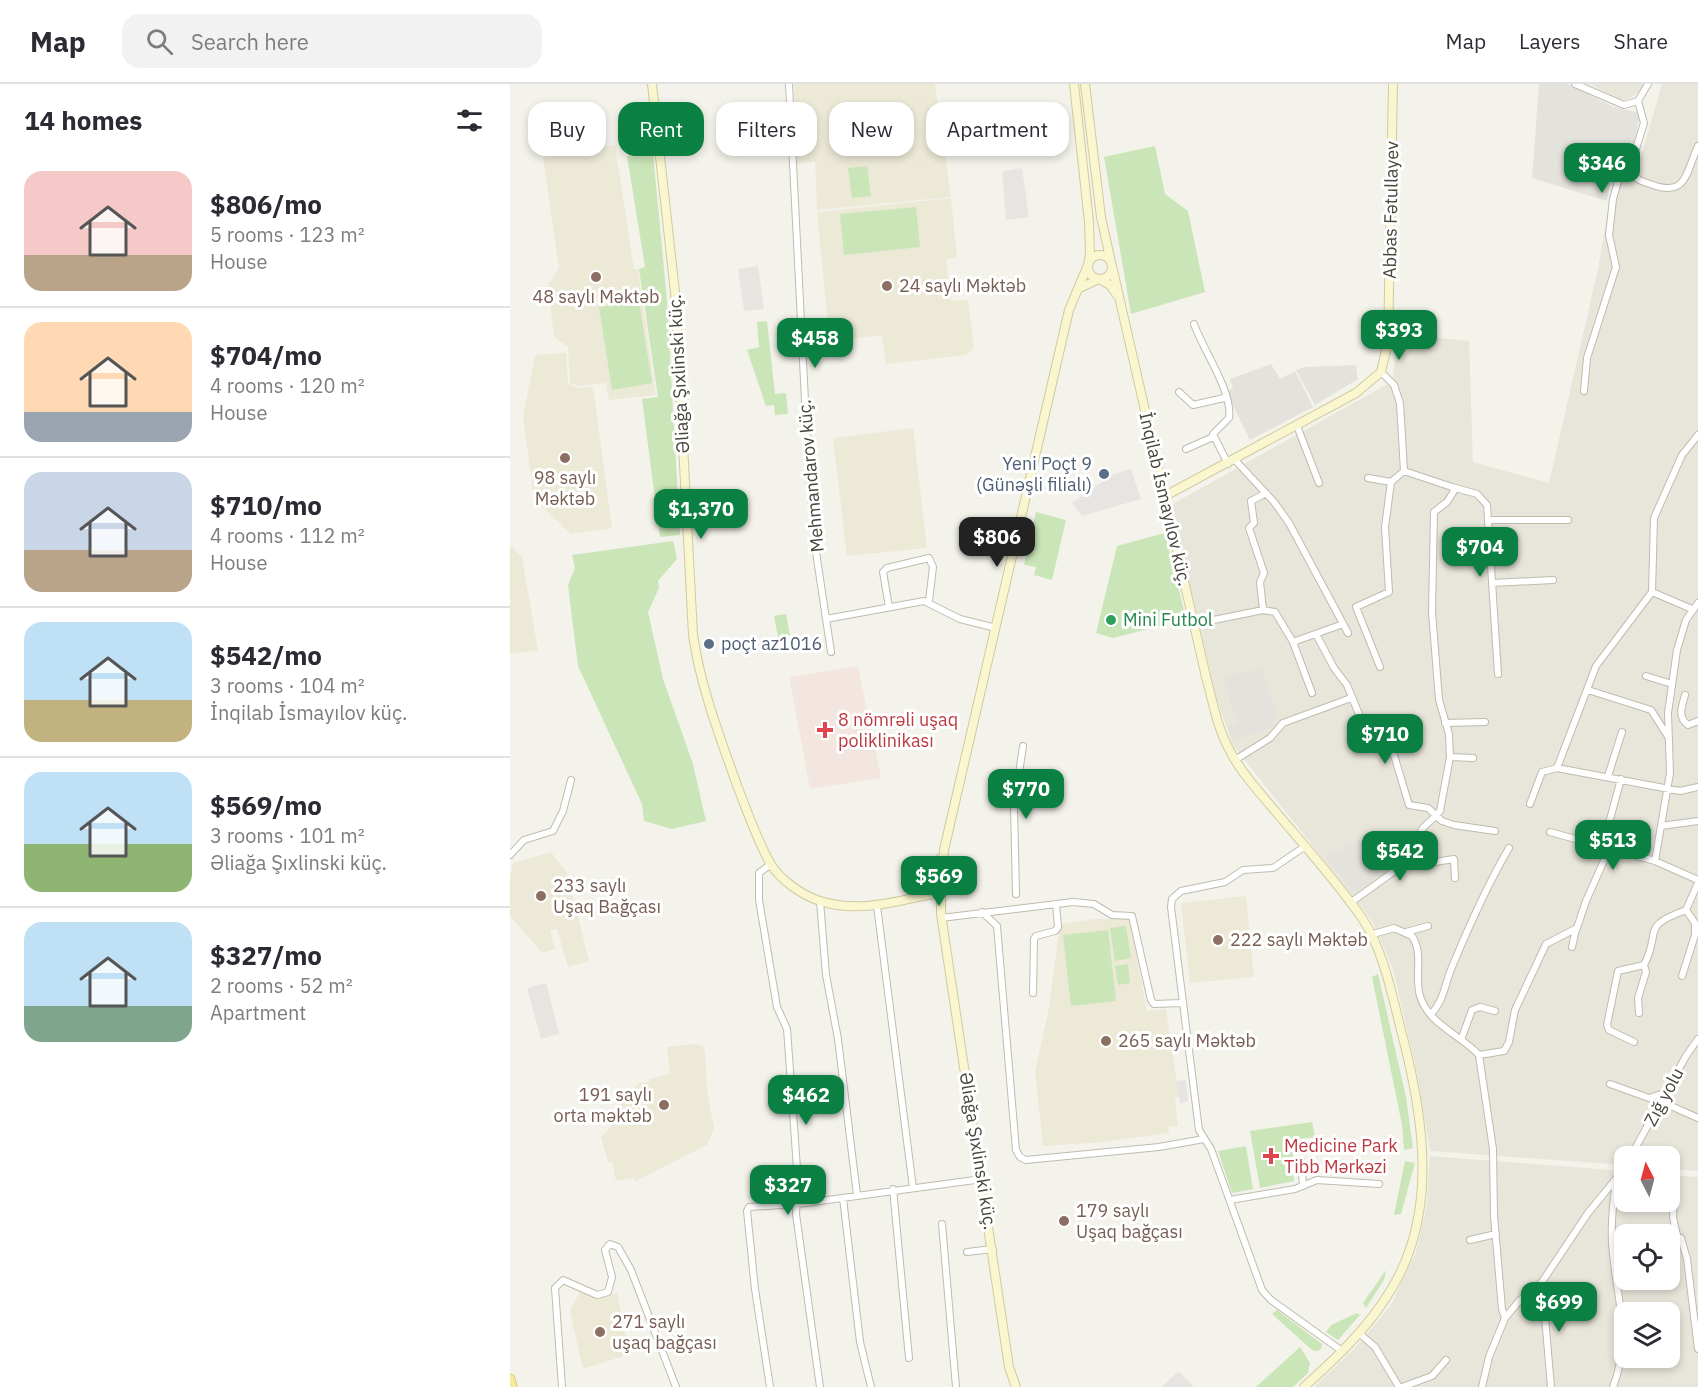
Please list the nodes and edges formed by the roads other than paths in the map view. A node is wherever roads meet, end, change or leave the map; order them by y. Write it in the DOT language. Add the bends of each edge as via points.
graph roads {
  1 [pos="652,84"];
  2 [pos="789,84"];
  3 [pos="1074,84"];
  4 [pos="1085,84"];
  5 [pos="1393,84"];
  6 [pos="1575,84"];
  7 [pos="1648,84"];
  8 [pos="1638,100"];
  9 [pos="1698,146"];
  10 [pos="1629,171"];
  11 [pos="1111,264"];
  12 [pos="1088,265"];
  13 [pos="1100,279"];
  14 [pos="1075,293"];
  15 [pos="1121,303"];
  16 [pos="1194,324"];
  17 [pos="1381,372"];
  18 [pos="1584,391"];
  19 [pos="1179,392"];
  20 [pos="1224,398"];
  21 [pos="1297,426"];
  22 [pos="1698,435"];
  23 [pos="1214,437"];
  24 [pos="1186,449"];
  25 [pos="1231,462"];
  26 [pos="1404,471"];
  27 [pos="1368,478"];
  28 [pos="1391,482"];
  29 [pos="1319,483"];
  30 [pos="1452,487"];
  31 [pos="1266,493"];
  32 [pos="1165,496"];
  33 [pos="1568,519"];
  34 [pos="1488,520"];
  35 [pos="1553,580"];
  36 [pos="1492,583"];
  37 [pos="1652,592"];
  38 [pos="929,601"];
  39 [pos="1698,603"];
  40 [pos="889,607"];
  41 [pos="1692,609"];
  42 [pos="1263,610"];
  43 [pos="826,619"];
  44 [pos="1194,624"];
  45 [pos="1343,624"];
  46 [pos="996,628"];
  47 [pos="1348,633"];
  48 [pos="1316,634"];
  49 [pos="1293,642"];
  50 [pos="831,651"];
  51 [pos="1380,667"];
  52 [pos="1498,674"];
  53 [pos="1646,676"];
  54 [pos="1672,684"];
  55 [pos="1588,690"];
  56 [pos="1312,693"];
  57 [pos="1685,695"];
  58 [pos="1351,698"];
  59 [pos="1485,722"];
  60 [pos="1698,722"];
  61 [pos="1445,723"];
  62 [pos="1622,732"];
  63 [pos="1669,738"];
  64 [pos="1023,746"];
  65 [pos="1450,757"];
  66 [pos="1473,758"];
  67 [pos="1235,760"];
  68 [pos="1557,768"];
  69 [pos="1608,776"];
  70 [pos="1621,779"];
  71 [pos="571,780"];
  72 [pos="1698,787"];
  73 [pos="1667,788"];
  74 [pos="1530,804"];
  75 [pos="1436,816"];
  76 [pos="1698,821"];
  77 [pos="1661,825"];
  78 [pos="1495,831"];
  79 [pos="1550,832"];
  80 [pos="1603,845"];
  81 [pos="1304,847"];
  82 [pos="1509,848"];
  83 [pos="1610,848"];
  84 [pos="944,850"];
  85 [pos="510,855"];
  86 [pos="1422,855"];
  87 [pos="1655,861"];
  88 [pos="771,864"];
  89 [pos="1455,878"];
  90 [pos="926,879"];
  91 [pos="1698,882"];
  92 [pos="941,886"];
  93 [pos="1016,894"];
  94 [pos="929,895"];
  95 [pos="903,900"];
  96 [pos="820,901"];
  97 [pos="1350,903"];
  98 [pos="1056,904"];
  99 [pos="877,906"];
  100 [pos="1686,910"];
  101 [pos="982,912"];
  102 [pos="941,916"];
  103 [pos="1428,926"];
  104 [pos="1576,930"];
  105 [pos="1406,932"];
  106 [pos="1370,935"];
  107 [pos="1572,947"];
  108 [pos="1644,965"];
  109 [pos="1682,976"];
  110 [pos="1032,993"];
  111 [pos="1182,1003"];
  112 [pos="1495,1011"];
  113 [pos="1639,1013"];
  114 [pos="1431,1014"];
  115 [pos="1698,1039"];
  116 [pos="1461,1040"];
  117 [pos="1634,1042"];
  118 [pos="1479,1055"];
  119 [pos="1610,1084"];
  120 [pos="1667,1092"];
  121 [pos="1662,1102"];
  122 [pos="1698,1118"];
  123 [pos="1204,1138"];
  124 [pos="1637,1146"];
  125 [pos="1301,1160"];
  126 [pos="982,1179"];
  127 [pos="1378,1184"];
  128 [pos="1614,1184"];
  129 [pos="1304,1186"];
  130 [pos="913,1188"];
  131 [pos="893,1189"];
  132 [pos="857,1196"];
  133 [pos="843,1198"];
  134 [pos="1230,1200"];
  135 [pos="798,1204"];
  136 [pos="1614,1212"];
  137 [pos="942,1224"];
  138 [pos="1496,1234"];
  139 [pos="1680,1238"];
  140 [pos="1470,1240"];
  141 [pos="1612,1241"];
  142 [pos="994,1249"];
  143 [pos="967,1252"];
  144 [pos="1542,1282"];
  145 [pos="1620,1302"];
  146 [pos="1505,1318"];
  147 [pos="1359,1333"];
  148 [pos="1698,1349"];
  149 [pos="1341,1351"];
  150 [pos="909,1358"];
  151 [pos="1446,1360"];
  152 [pos="1619,1368"];
  153 [pos="510,1379"];
  154 [pos="512,1387"];
  155 [pos="562,1387"];
  156 [pos="676,1387"];
  157 [pos="770,1387"];
  158 [pos="820,1387"];
  159 [pos="872,1387"];
  160 [pos="956,1387"];
  161 [pos="1015,1387"];
  162 [pos="1304,1387"];
  163 [pos="1400,1387"];
  164 [pos="1482,1387"];
  165 [pos="1551,1387"];
  166 [pos="1613,1387"];
  1 -- 88 [label="main road, Əliağa Şıxlinski küç." via="675,292 696,652 714,724"];
  2 -- 43 [label="street, Mehmandarov küç." via="808,460"];
  3 -- 12 [label="main road" via="1089,222"];
  4 -- 11 [label="main road, İnqilab İsmayılov küç." via="1101,217"];
  5 -- 17 [label="main road, Abbas Fətullayev" via="1388,342"];
  6 -- 8 [label="street" via="1618,104 1631,105"];
  7 -- 8 [label="street"];
  8 -- 10 [label="street" via="1644,123"];
  9 -- 10 [label="street" via="1682,184 1674,190 1639,180"];
  10 -- 18 [label="street" via="1619,178 1613,199 1609,235 1616,267 1587,358"];
  11 -- 12 [label="main road" via="1106,256 1098,255"];
  11 -- 13 [label="main road" via="1107,276"];
  11 -- 15 [label="main road, İnqilab İsmayılov küç."];
  12 -- 13 [label="main road" via="1092,276"];
  12 -- 14 [label="main road"];
  13 -- 14 [label="main road" via="1088,282"];
  13 -- 15 [label="main road" via="1110,285"];
  14 -- 46 [label="main road"];
  15 -- 32 [label="main road, İnqilab İsmayılov küç."];
  16 -- 20 [label="street" via="1221,379"];
  17 -- 21 [label="main road" via="1356,393"];
  17 -- 26 [label="street" via="1394,385 1400,403"];
  19 -- 20 [label="street" via="1193,405"];
  20 -- 23 [label="street" via="1229,418"];
  21 -- 25 [label="main road"];
  21 -- 29 [label="street"];
  22 -- 37 [label="street" via="1682,455 1654,518"];
  23 -- 24 [label="street"];
  23 -- 25 [label="street"];
  25 -- 31 [label="street"];
  25 -- 32 [label="main road"];
  26 -- 28 [label="street"];
  26 -- 30 [label="street"];
  27 -- 28 [label="street"];
  28 -- 51 [label="street" via="1385,527 1389,592 1356,607"];
  30 -- 34 [label="street" via="1484,500"];
  30 -- 61 [label="street" via="1453,496 1434,512 1433,540 1432,612 1439,700"];
  31 -- 42 [label="street" via="1251,501 1254,523 1249,528 1264,573 1260,582"];
  31 -- 45 [label="street" via="1289,523"];
  32 -- 44 [label="main road, İnqilab İsmayılov küç."];
  33 -- 34 [label="street"];
  34 -- 36 [label="street"];
  35 -- 36 [label="street"];
  36 -- 52 [label="street"];
  37 -- 41 [label="street"];
  37 -- 55 [label="street" via="1596,666"];
  38 -- 40 [label="street"];
  38 -- 40 [label="street" via="933,567 929,558 887,568 884,572"];
  38 -- 46 [label="street" via="960,619"];
  39 -- 41 [label="street"];
  40 -- 43 [label="street"];
  41 -- 54 [label="street" via="1677,650"];
  42 -- 44 [label="street"];
  42 -- 49 [label="street" via="1278,614"];
  43 -- 50 [label="street, Mehmandarov küç."];
  44 -- 67 [label="main road, İnqilab İsmayılov küç." via="1217,719"];
  45 -- 47 [label="street"];
  45 -- 48 [label="street"];
  46 -- 84 [label="main road"];
  48 -- 49 [label="street"];
  48 -- 58 [label="street"];
  49 -- 56 [label="street"];
  53 -- 54 [label="street"];
  54 -- 63 [label="street"];
  55 -- 63 [label="street" via="1651,710"];
  55 -- 68 [label="street"];
  57 -- 60 [label="street" via="1680,712 1684,722"];
  58 -- 67 [label="street" via="1283,723 1270,738"];
  58 -- 75 [label="street" via="1363,724 1394,755 1408,805 1428,808"];
  59 -- 61 [label="street"];
  61 -- 65 [label="street"];
  62 -- 69 [label="street"];
  63 -- 73 [label="street"];
  64 -- 93 [label="street" via="1014,807"];
  65 -- 66 [label="street"];
  65 -- 75 [label="street" via="1443,804"];
  67 -- 81 [label="main road, İnqilab İsmayılov küç."];
  68 -- 69 [label="street"];
  68 -- 74 [label="street" via="1542,772"];
  69 -- 70 [label="street"];
  70 -- 73 [label="street"];
  70 -- 80 [label="street"];
  71 -- 85 [label="street" via="557,826 547,834 524,840"];
  72 -- 73 [label="street" via="1680,791"];
  73 -- 77 [label="street"];
  75 -- 78 [label="street" via="1454,825"];
  75 -- 86 [label="street" via="1422,825 1419,832"];
  76 -- 77 [label="street"];
  77 -- 87 [label="street"];
  79 -- 80 [label="street"];
  80 -- 83 [label="street"];
  81 -- 97 [label="main road, İnqilab İsmayılov küç."];
  81 -- 111 [label="street" via="1273,868 1244,870 1225,882 1176,894 1171,907"];
  82 -- 114 [label="street" via="1485,888 1440,1003"];
  83 -- 87 [label="street"];
  83 -- 104 [label="street"];
  84 -- 90 [label="main road"];
  84 -- 92 [label="main road"];
  86 -- 89 [label="street" via="1435,862 1454,859"];
  86 -- 97 [label="street"];
  87 -- 91 [label="street"];
  88 -- 96 [label="main road, Əliağa Şıxlinski küç." via="794,887"];
  88 -- 135 [label="street" via="757,879 777,1007 787,1029"];
  90 -- 92 [label="main road" via="934,877"];
  90 -- 94 [label="main road" via="923,891"];
  90 -- 95 [label="main road"];
  91 -- 100 [label="street"];
  92 -- 94 [label="main road"];
  92 -- 102 [label="main road"];
  94 -- 95 [label="main road, Əliağa Şıxlinski küç."];
  94 -- 102 [label="main road"];
  95 -- 99 [label="main road, Əliağa Şıxlinski küç."];
  96 -- 99 [label="main road, Əliağa Şıxlinski küç."];
  96 -- 132 [label="street" via="826,975"];
  97 -- 106 [label="main road, İnqilab İsmayılov küç."];
  98 -- 101 [label="street"];
  98 -- 110 [label="street" via="1058,927 1034,939"];
  98 -- 111 [label="street" via="1094,904 1112,915 1132,916 1151,1000 1154,1004"];
  99 -- 130 [label="street"];
  100 -- 108 [label="street" via="1660,921 1654,928"];
  100 -- 109 [label="street" via="1695,923 1695,935"];
  101 -- 102 [label="street"];
  101 -- 123 [label="street" via="997,926 1016,1150 1020,1158 1116,1152"];
  102 -- 126 [label="main road, Əliağa Şıxlinski küç."];
  103 -- 105 [label="street"];
  104 -- 107 [label="street"];
  104 -- 118 [label="street" via="1546,944 1515,1010 1507,1047 1500,1053"];
  105 -- 106 [label="street" via="1394,928"];
  105 -- 114 [label="street" via="1416,942 1420,995"];
  106 -- 147 [label="main road, İnqilab İsmayılov küç." via="1386,973 1405,1044 1424,1161 1417,1216 1406,1259 1390,1293"];
  108 -- 113 [label="street"];
  108 -- 117 [label="street" via="1618,971 1606,1025"];
  111 -- 123 [label="street" via="1195,1110"];
  112 -- 116 [label="street" via="1480,1007 1472,1010"];
  114 -- 116 [label="street"];
  115 -- 120 [label="street, Zığ yolu"];
  116 -- 118 [label="street"];
  118 -- 138 [label="street" via="1493,1149"];
  119 -- 120 [label="street" via="1648,1098"];
  120 -- 121 [label="street, Zığ yolu"];
  121 -- 122 [label="street"];
  121 -- 124 [label="street, Zığ yolu"];
  123 -- 134 [label="street"];
  125 -- 129 [label="street"];
  126 -- 130 [label="street"];
  126 -- 142 [label="main road, Əliağa Şıxlinski küç."];
  127 -- 129 [label="street" via="1317,1180"];
  128 -- 144 [label="street" via="1588,1213"];
  129 -- 134 [label="street"];
  130 -- 131 [label="street"];
  131 -- 132 [label="street"];
  131 -- 150 [label="street"];
  132 -- 133 [label="street"];
  133 -- 135 [label="street"];
  133 -- 159 [label="street" via="860,1342"];
  134 -- 149 [label="street" via="1262,1290"];
  135 -- 157 [label="street" via="753,1205 747,1211"];
  135 -- 158 [label="street" via="796,1214"];
  136 -- 141 [label="street"];
  137 -- 160 [label="street"];
  138 -- 140 [label="street"];
  138 -- 146 [label="street"];
  139 -- 148 [label="street" via="1687,1259"];
  141 -- 145 [label="street"];
  142 -- 143 [label="street"];
  142 -- 161 [label="main road, Əliağa Şıxlinski küç."];
  144 -- 146 [label="street"];
  144 -- 165 [label="street"];
  146 -- 164 [label="street"];
  147 -- 149 [label="main road, İnqilab İsmayılov küç."];
  147 -- 163 [label="street" via="1375,1347"];
  149 -- 162 [label="main road, İnqilab İsmayılov küç."];
  151 -- 163 [label="street" via="1432,1376"];
  152 -- 166 [label="street"];
  153 -- 154 [label="main road"];
  155 -- 156 [label="street" via="555,1288 560,1281 568,1280 597,1295 608,1292 612,1277 604,1250 610,1244 618,1247 631,1270"];
}
